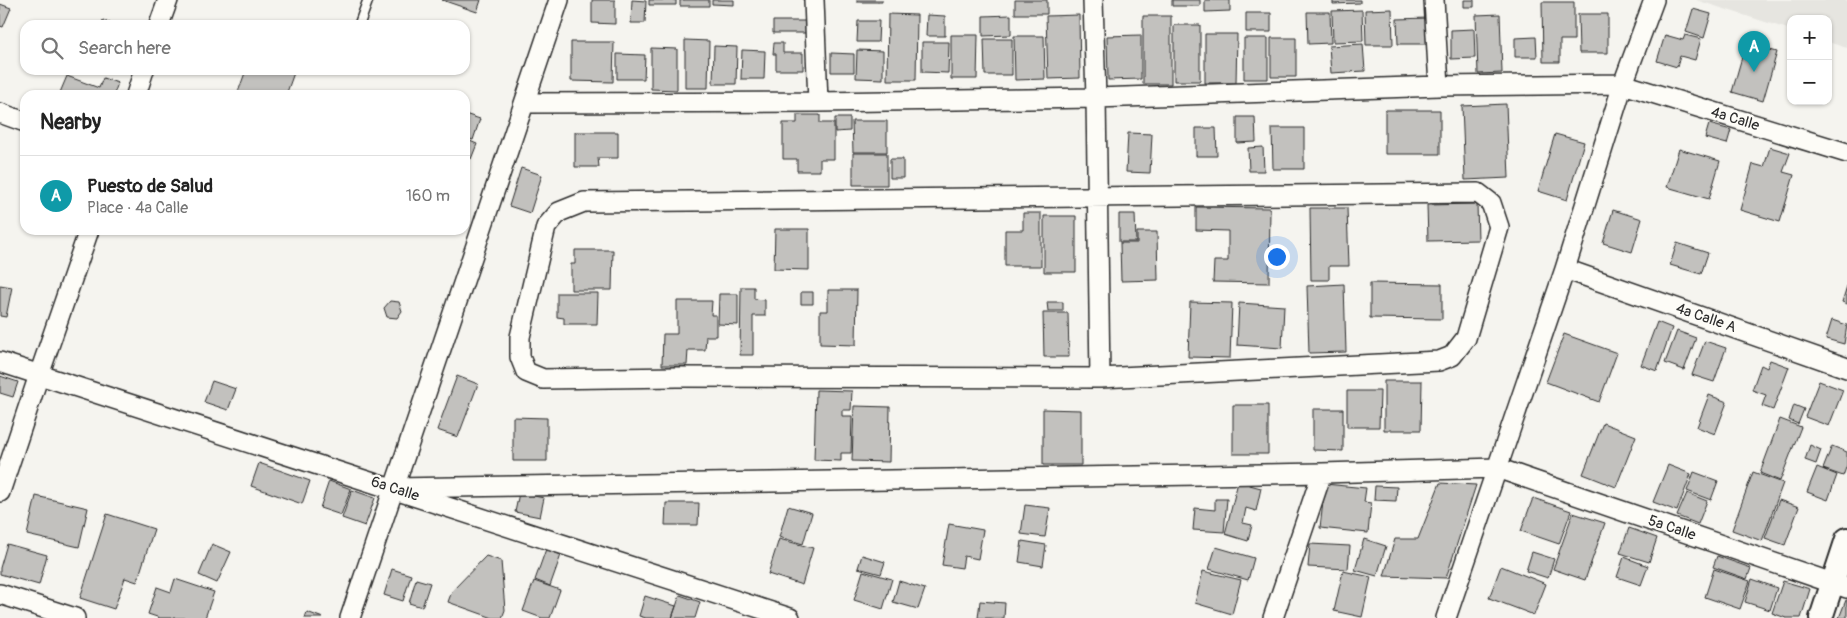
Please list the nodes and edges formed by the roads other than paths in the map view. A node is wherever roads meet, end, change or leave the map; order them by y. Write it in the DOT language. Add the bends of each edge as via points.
graph roads {
  1 [pos="168,0"];
  2 [pos="368,0"];
  3 [pos="559,0"];
  4 [pos="814,0"];
  5 [pos="1093,0"];
  6 [pos="1434,0"];
  7 [pos="1654,0"];
  8 [pos="161,20"];
  9 [pos="361,20"];
  10 [pos="142,75"];
  11 [pos="1622,84"];
  12 [pos="1439,86"];
  13 [pos="138,90"];
  14 [pos="1096,98"];
  15 [pos="526,102"];
  16 [pos="818,102"];
  17 [pos="0,114"];
  18 [pos="20,120"];
  19 [pos="1847,153"];
  20 [pos="1098,197"];
  21 [pos="87,235"];
  22 [pos="1565,269"];
  23 [pos="0,362"];
  24 [pos="1847,368"];
  25 [pos="38,375"];
  26 [pos="1100,378"];
  27 [pos="1497,468"];
  28 [pos="1322,473"];
  29 [pos="394,488"];
  30 [pos="0,492"];
  31 [pos="1847,540"];
  32 [pos="1840,586"];
  33 [pos="0,594"];
  34 [pos="75,618"];
  35 [pos="350,618"];
  36 [pos="790,618"];
  37 [pos="1273,618"];
  38 [pos="1446,618"];
  39 [pos="1821,618"];
  1 -- 8 [label="street"];
  2 -- 9 [label="lane"];
  3 -- 15 [label="street"];
  4 -- 16 [label="street"];
  5 -- 14 [label="street"];
  6 -- 12 [label="street"];
  7 -- 11 [label="street"];
  10 -- 13 [label="street"];
  11 -- 12 [label="street, 4a Calle"];
  11 -- 19 [label="street, 4a Calle"];
  11 -- 22 [label="street"];
  12 -- 14 [label="street, 4a Calle"];
  14 -- 16 [label="street, 4a Calle"];
  14 -- 20 [label="street"];
  15 -- 16 [label="street, 4a Calle"];
  15 -- 29 [label="street"];
  17 -- 18 [label="street"];
  20 -- 26 [label="street"];
  20 -- 26 [label="street" via="1478,193 1491,203 1499,227 1466,338 1452,356 1439,360"];
  20 -- 26 [label="street" via="584,202 558,212 546,227 520,337 520,357 526,372 543,379"];
  21 -- 25 [label="street"];
  22 -- 24 [label="street, 4a Calle A"];
  22 -- 27 [label="street"];
  23 -- 25 [label="street, 6a Calle"];
  25 -- 29 [label="street, 6a Calle"];
  25 -- 30 [label="street"];
  27 -- 28 [label="street"];
  27 -- 32 [label="street, 5a Calle"];
  27 -- 38 [label="street"];
  28 -- 29 [label="street"];
  28 -- 37 [label="street"];
  29 -- 35 [label="street"];
  29 -- 36 [label="street, 6a Calle"];
  31 -- 32 [label="street"];
  32 -- 39 [label="street"];
  33 -- 34 [label="street"];
}
